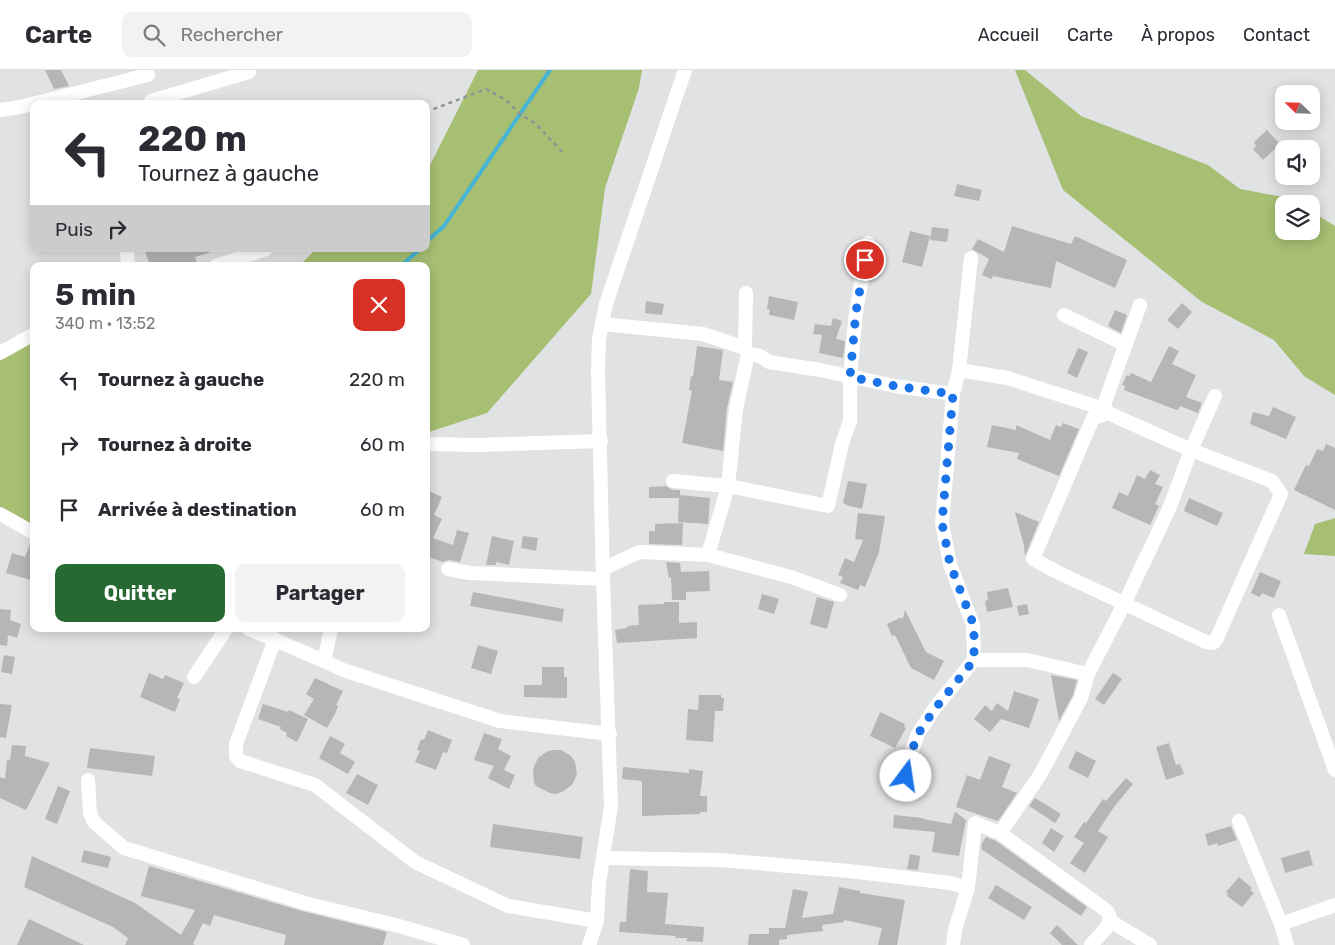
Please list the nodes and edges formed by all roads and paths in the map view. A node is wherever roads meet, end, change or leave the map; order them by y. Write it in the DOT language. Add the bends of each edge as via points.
graph roads {
  1 [pos="248,70"];
  2 [pos="685,70"];
  3 [pos="148,73"];
  4 [pos="46,100"];
  5 [pos="152,100"];
  6 [pos="161,100"];
  7 [pos="30,104"];
  8 [pos="0,110"];
  9 [pos="430,110"];
  10 [pos="563,153"];
  11 [pos="868,243"];
  12 [pos="257,252"];
  13 [pos="971,258"];
  14 [pos="228,262"];
  15 [pos="746,293"];
  16 [pos="1140,305"];
  17 [pos="1064,315"];
  18 [pos="602,324"];
  19 [pos="30,336"];
  20 [pos="1124,344"];
  21 [pos="746,351"];
  22 [pos="0,352"];
  23 [pos="959,370"];
  24 [pos="850,377"];
  25 [pos="953,394"];
  26 [pos="1215,396"];
  27 [pos="1106,411"];
  28 [pos="601,442"];
  29 [pos="430,444"];
  30 [pos="1191,450"];
  31 [pos="673,481"];
  32 [pos="728,486"];
  33 [pos="1,518"];
  34 [pos="30,531"];
  35 [pos="708,555"];
  36 [pos="448,569"];
  37 [pos="603,574"];
  38 [pos="840,595"];
  39 [pos="1124,604"];
  40 [pos="1279,615"];
  41 [pos="224,632"];
  42 [pos="256,632"];
  43 [pos="330,632"];
  44 [pos="275,640"];
  45 [pos="974,660"];
  46 [pos="324,662"];
  47 [pos="1088,674"];
  48 [pos="194,677"];
  49 [pos="610,734"];
  50 [pos="1335,770"];
  51 [pos="88,780"];
  52 [pos="911,796"];
  53 [pos="1239,821"];
  54 [pos="1000,833"];
  55 [pos="603,858"];
  56 [pos="968,888"];
  57 [pos="1335,905"];
  58 [pos="597,921"];
  59 [pos="1110,921"];
  60 [pos="1281,924"];
  61 [pos="463,945"];
  62 [pos="589,945"];
  63 [pos="953,945"];
  64 [pos="1091,945"];
  65 [pos="1150,945"];
  66 [pos="1287,945"];
  1 -- 6 [label="street"];
  2 -- 18 [label="street" via="636,211"];
  3 -- 4 [label="street"];
  3 -- 5 [label="street"];
  7 -- 8 [label="street"];
  9 -- 10 [label="path" via="486,89 536,124"];
  11 -- 24 [label="street" via="856,312"];
  12 -- 14 [label="street"];
  13 -- 23 [label="street"];
  15 -- 21 [label="street"];
  16 -- 20 [label="street"];
  17 -- 20 [label="street"];
  18 -- 21 [label="street" via="703,334"];
  18 -- 28 [label="street" via="598,371"];
  19 -- 22 [label="street"];
  20 -- 27 [label="street" via="1104,402"];
  21 -- 24 [label="street" via="769,362"];
  21 -- 32 [label="street"];
  23 -- 25 [label="street"];
  23 -- 27 [label="street" via="1007,378"];
  24 -- 25 [label="street"];
  24 -- 32 [label="street" via="850,421 828,506"];
  25 -- 45 [label="street" via="942,523 950,564 974,626"];
  26 -- 30 [label="street"];
  27 -- 30 [label="street"];
  27 -- 39 [label="street" via="1093,418 1033,558"];
  28 -- 29 [label="street"];
  28 -- 37 [label="street"];
  30 -- 39 [label="street" via="1169,509"];
  30 -- 39 [label="street" via="1272,481 1282,494 1212,643"];
  31 -- 32 [label="street"];
  32 -- 35 [label="street"];
  33 -- 34 [label="street"];
  35 -- 37 [label="street" via="639,552"];
  35 -- 38 [label="street" via="791,577"];
  36 -- 37 [label="street" via="470,573"];
  37 -- 49 [label="street"];
  39 -- 47 [label="street"];
  40 -- 50 [label="street"];
  41 -- 48 [label="street"];
  42 -- 44 [label="street"];
  43 -- 46 [label="street"];
  44 -- 46 [label="street"];
  44 -- 58 [label="street" via="236,744 236,756 240,761 315,786 415,862 508,906"];
  45 -- 47 [label="street" via="1027,660"];
  45 -- 52 [label="street" via="918,734 906,767 906,786"];
  46 -- 49 [label="street" via="500,721"];
  47 -- 54 [label="street" via="1081,698 1055,749"];
  49 -- 55 [label="street" via="611,806"];
  51 -- 61 [label="street" via="90,813 94,822 124,848 305,903"];
  53 -- 60 [label="street"];
  54 -- 56 [label="street" via="975,823"];
  54 -- 59 [label="street" via="1107,911"];
  55 -- 56 [label="street" via="719,860 858,872"];
  55 -- 58 [label="street"];
  56 -- 63 [label="street" via="954,929"];
  57 -- 60 [label="street"];
  58 -- 62 [label="street"];
  59 -- 64 [label="street"];
  59 -- 65 [label="street"];
  60 -- 66 [label="street"];
}
